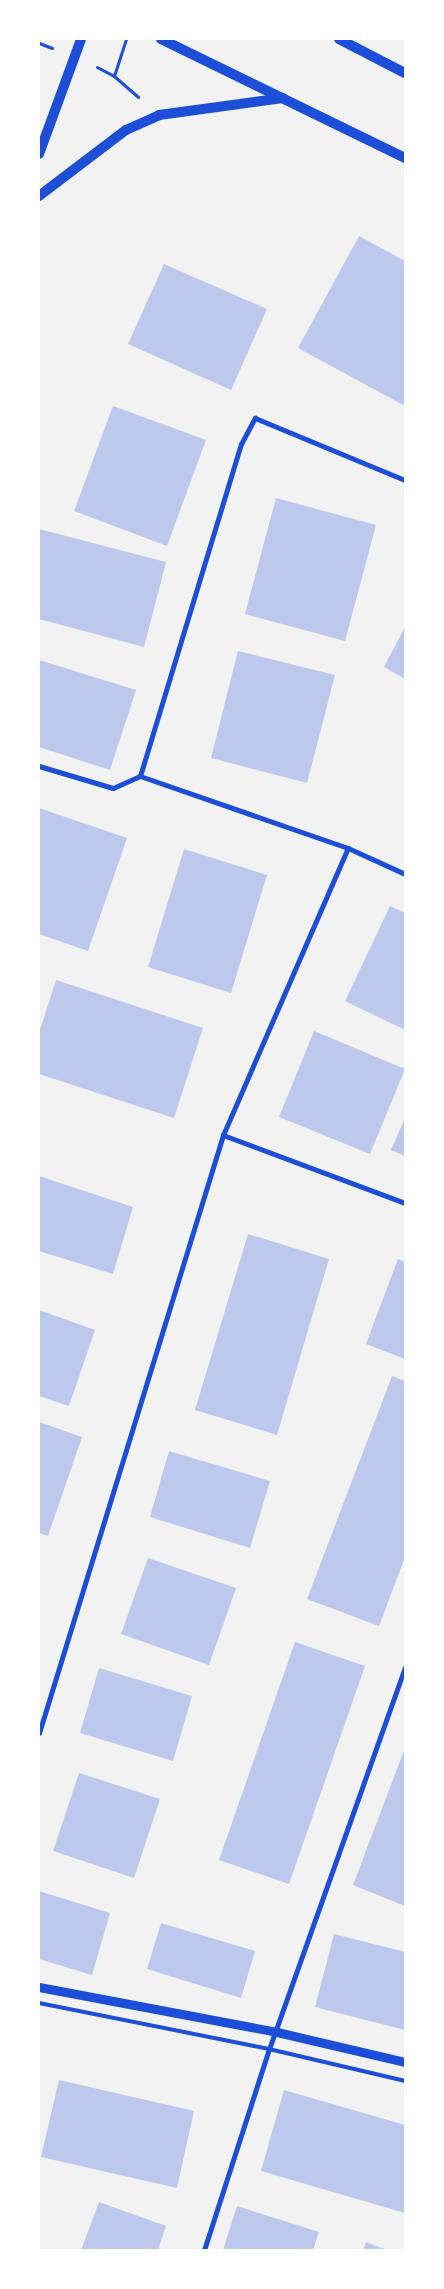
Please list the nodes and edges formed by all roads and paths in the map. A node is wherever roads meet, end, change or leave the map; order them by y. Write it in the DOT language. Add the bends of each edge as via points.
graph roads {
  1 [pos="81,39"];
  2 [pos="126,39"];
  3 [pos="161,39"];
  4 [pos="339,39"];
  5 [pos="39,43"];
  6 [pos="75,56"];
  7 [pos="405,73"];
  8 [pos="114,76"];
  9 [pos="283,98"];
  10 [pos="159,115"];
  11 [pos="39,154"];
  12 [pos="405,158"];
  13 [pos="39,196"];
  14 [pos="405,480"];
  15 [pos="39,766"];
  16 [pos="140,776"];
  17 [pos="348,848"];
  18 [pos="405,874"];
  19 [pos="223,1135"];
  20 [pos="405,1203"];
  21 [pos="405,1667"];
  22 [pos="39,1733"];
  23 [pos="39,1987"];
  24 [pos="39,2003"];
  25 [pos="277,2032"];
  26 [pos="269,2049"];
  27 [pos="405,2062"];
  28 [pos="405,2081"];
  29 [pos="204,2250"];
  1 -- 6 [label="main road"];
  2 -- 8 [label="path"];
  3 -- 9 [label="main road"];
  4 -- 7 [label="main road"];
  5 -- 6 [label="path"];
  6 -- 8 [label="path"];
  6 -- 11 [label="main road"];
  8 -- 10 [label="path"];
  9 -- 10 [label="main road"];
  9 -- 12 [label="main road"];
  10 -- 13 [label="main road" via="126,130"];
  14 -- 16 [label="street" via="255,418 241,444"];
  15 -- 16 [label="street" via="113,788"];
  16 -- 17 [label="street"];
  17 -- 18 [label="street"];
  17 -- 19 [label="street"];
  19 -- 20 [label="street"];
  19 -- 22 [label="street"];
  21 -- 25 [label="street"];
  23 -- 25 [label="street"];
  24 -- 26 [label="lane"];
  25 -- 26 [label="street"];
  25 -- 27 [label="street"];
  26 -- 28 [label="lane"];
  26 -- 29 [label="street"];
}
